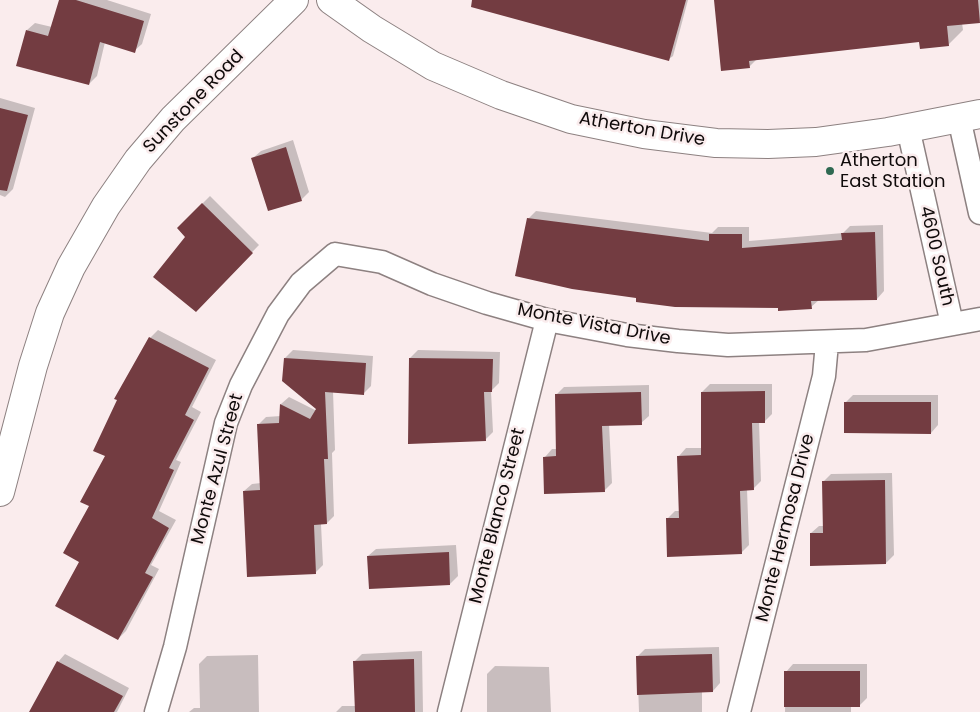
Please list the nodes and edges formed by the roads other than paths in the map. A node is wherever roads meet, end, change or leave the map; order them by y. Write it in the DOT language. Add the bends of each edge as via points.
graph roads {
  1 [pos="294,0"];
  2 [pos="332,0"];
  3 [pos="969,116"];
  4 [pos="908,128"];
  5 [pos="980,213"];
  6 [pos="335,254"];
  7 [pos="980,319"];
  8 [pos="547,320"];
  9 [pos="952,324"];
  10 [pos="827,343"];
  11 [pos="0,492"];
  12 [pos="156,712"];
  13 [pos="449,712"];
  14 [pos="739,712"];
  1 -- 11 [label="street, Sunstone Road" via="173,119 138,160 106,206 70,267 50,313 32,366"];
  2 -- 4 [label="street, Atherton Drive" via="433,66 501,95 571,119 644,134 716,143 816,142"];
  3 -- 4 [label="street, Atherton Drive"];
  3 -- 5 [label="street"];
  4 -- 9 [label="street, 4600 South"];
  6 -- 8 [label="street, Monte Vista Drive" via="382,262 450,290"];
  6 -- 12 [label="street, Monte Azul Street" via="301,283 278,314 241,385 226,423 175,647"];
  7 -- 9 [label="street, Monte Vista Drive"];
  8 -- 10 [label="street, Monte Vista Drive" via="678,341 728,345"];
  8 -- 13 [label="street, Monte Blanco Street"];
  9 -- 10 [label="street, Monte Vista Drive" via="866,340"];
  10 -- 14 [label="street, Monte Hermosa Drive" via="824,376"];
}
